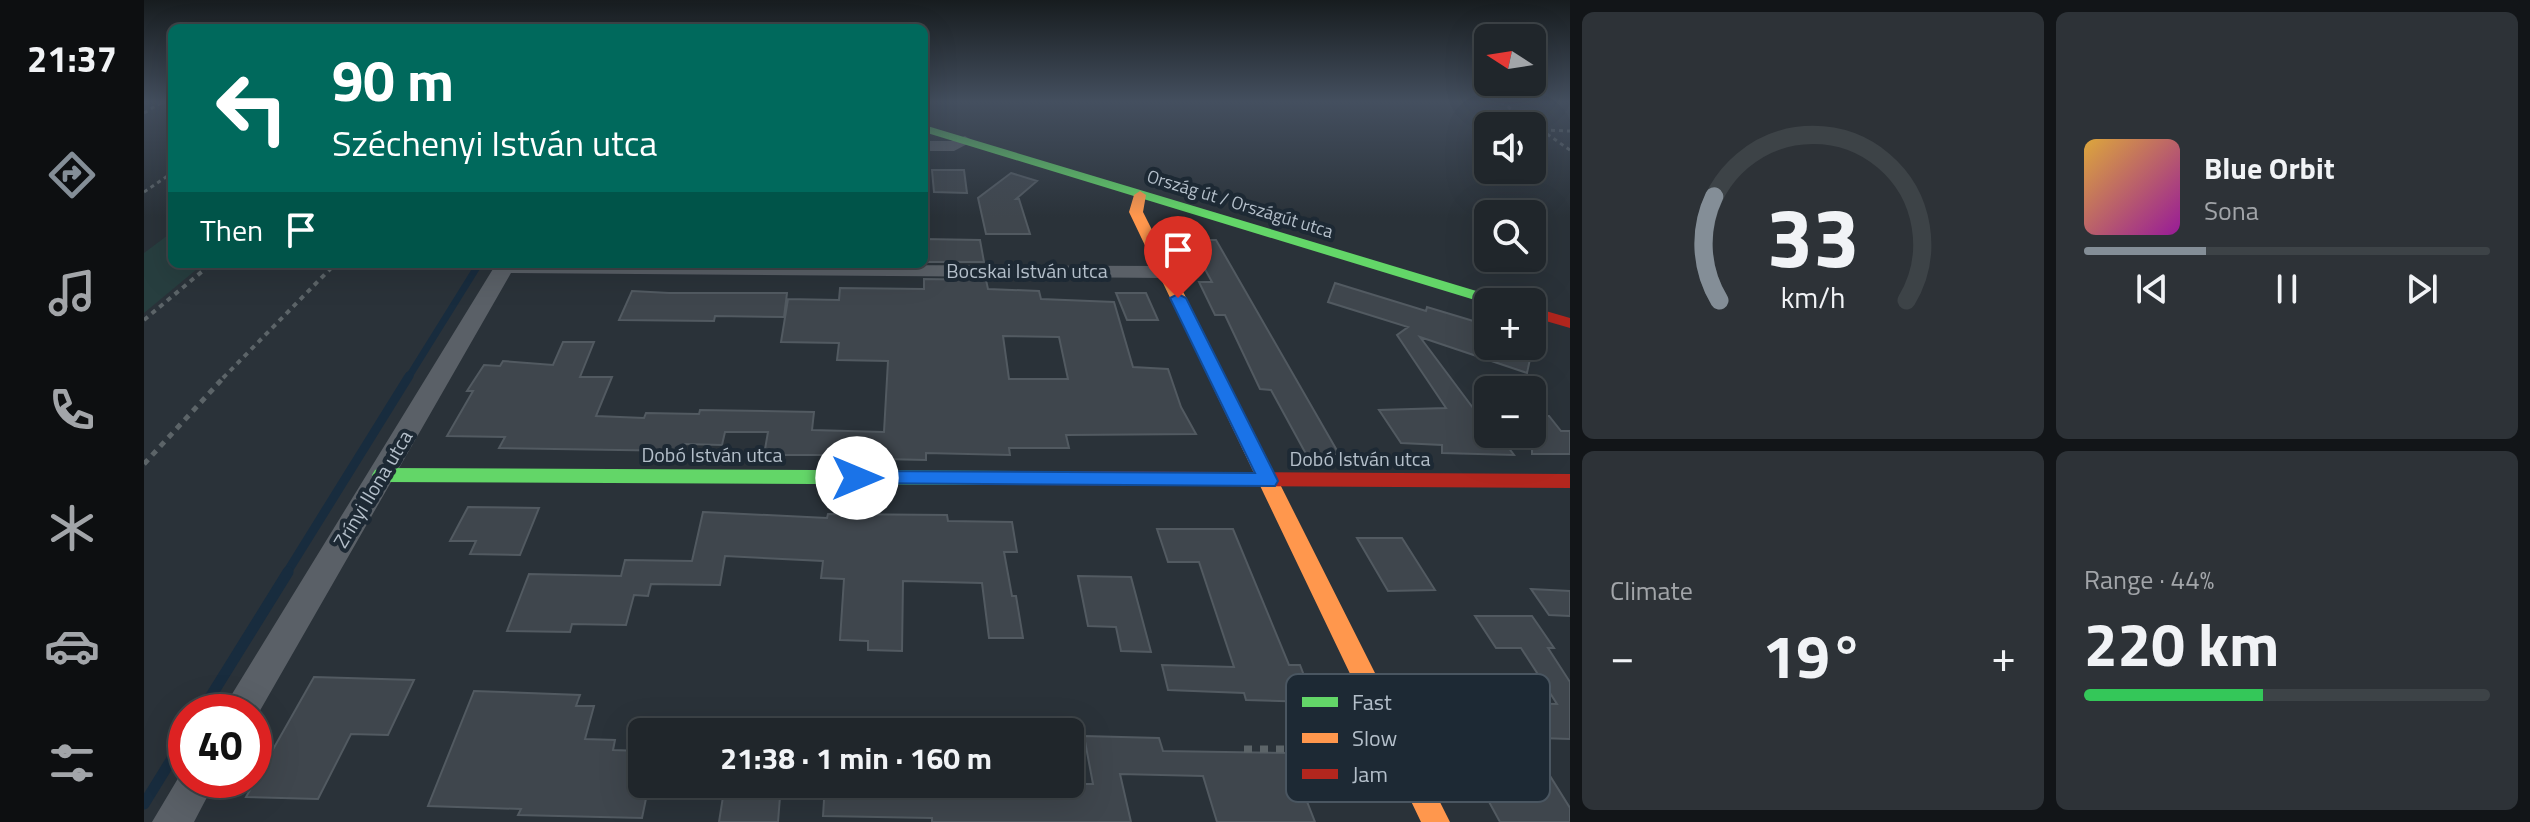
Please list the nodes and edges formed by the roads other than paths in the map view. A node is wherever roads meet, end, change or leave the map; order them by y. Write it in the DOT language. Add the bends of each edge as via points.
graph roads {
  1 [pos="965,141"];
  2 [pos="928,146"];
  3 [pos="1140,195"];
  4 [pos="504,268"];
  5 [pos="725,268"];
  6 [pos="1165,272"];
  7 [pos="1474,295"];
  8 [pos="1546,316"];
  9 [pos="1570,323"];
  10 [pos="382,475"];
  11 [pos="1268,481"];
  12 [pos="1570,481"];
  13 [pos="1363,674"];
  14 [pos="250,694"];
  15 [pos="186,798"];
  16 [pos="1426,802"];
  17 [pos="172,822"];
  18 [pos="1436,822"];
  1 -- 2 [label="street"];
  1 -- 3 [label="street, Ország út / Országút utca"];
  3 -- 6 [label="street" via="1136,212"];
  3 -- 7 [label="street, Ország út / Országút utca"];
  4 -- 10 [label="street, Zrínyi Ilona utca"];
  5 -- 6 [label="street, Bocskai István utca"];
  6 -- 11 [label="street"];
  8 -- 9 [label="street"];
  10 -- 11 [label="street, Dobó István utca"];
  10 -- 14 [label="street, Zrínyi Ilona utca"];
  11 -- 12 [label="street, Dobó István utca"];
  11 -- 13 [label="street"];
  15 -- 17 [label="street"];
  16 -- 18 [label="street"];
}
